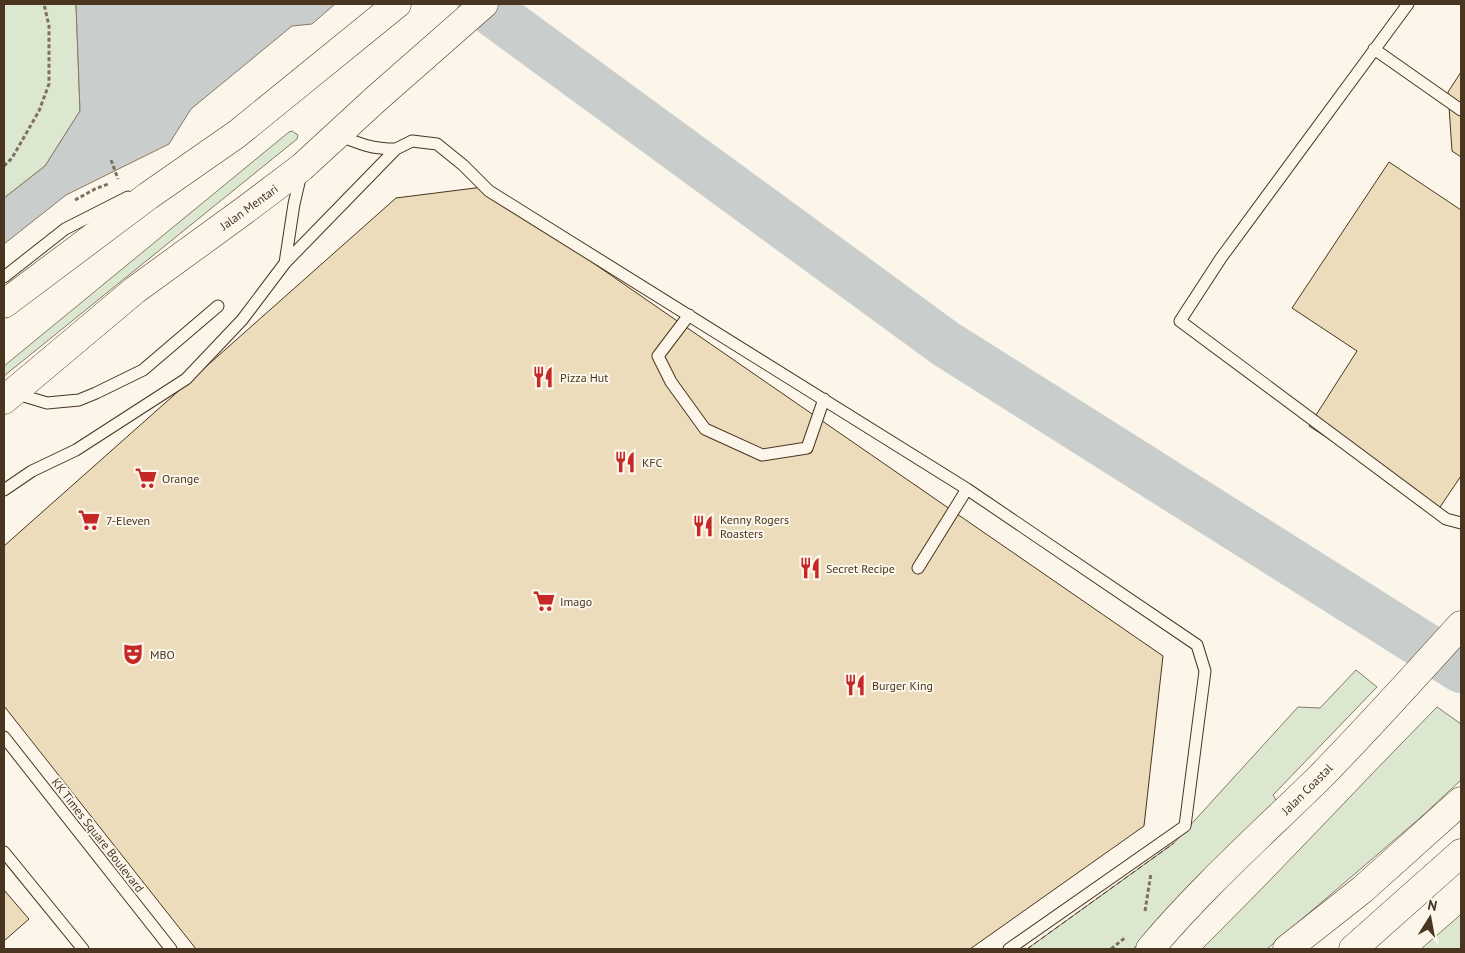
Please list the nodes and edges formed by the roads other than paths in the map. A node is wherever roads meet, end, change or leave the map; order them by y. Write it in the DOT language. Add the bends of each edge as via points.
graph roads {
  1 [pos="397,4"];
  2 [pos="484,4"];
  3 [pos="1408,4"];
  4 [pos="1374,49"];
  5 [pos="1461,110"];
  6 [pos="237,134"];
  7 [pos="338,134"];
  8 [pos="396,149"];
  9 [pos="302,167"];
  10 [pos="285,263"];
  11 [pos="4,277"];
  12 [pos="4,304"];
  13 [pos="218,306"];
  14 [pos="689,315"];
  15 [pos="9,396"];
  16 [pos="824,399"];
  17 [pos="966,489"];
  18 [pos="4,490"];
  19 [pos="1461,523"];
  20 [pos="918,568"];
  21 [pos="1461,625"];
  22 [pos="4,737"];
  23 [pos="1461,801"];
  24 [pos="4,852"];
  25 [pos="1461,852"];
  26 [pos="83,949"];
  27 [pos="171,949"];
  28 [pos="1009,949"];
  29 [pos="1150,949"];
  30 [pos="1288,949"];
  31 [pos="1352,949"];
  1 -- 6 [label="main road"];
  2 -- 7 [label="main road, Jalan Mentari"];
  3 -- 4 [label="lane"];
  4 -- 5 [label="lane"];
  4 -- 19 [label="lane" via="1180,321 1446,519"];
  6 -- 11 [label="lane" via="149,187 65,229"];
  6 -- 12 [label="main road"];
  7 -- 8 [label="lane" via="378,149"];
  7 -- 9 [label="main road, Jalan Mentari"];
  8 -- 10 [label="lane"];
  8 -- 14 [label="lane" via="412,141 436,144 489,191"];
  9 -- 10 [label="lane"];
  9 -- 15 [label="main road, Jalan Mentari" via="135,290"];
  10 -- 18 [label="lane" via="242,320 186,379 76,450 32,471"];
  13 -- 15 [label="lane" via="143,370 96,393 79,400 47,403"];
  14 -- 16 [label="lane"];
  14 -- 16 [label="lane" via="658,356 671,382 705,429 762,455 807,448"];
  16 -- 17 [label="lane"];
  17 -- 20 [label="lane"];
  17 -- 28 [label="lane" via="1197,645 1205,671 1185,826"];
  21 -- 29 [label="main road, Jalan Coastal" via="1322,775 1215,878"];
  22 -- 27 [label="lane, KK Times Square Boulevard"];
  23 -- 30 [label="main road" via="1363,889"];
  24 -- 26 [label="lane"];
  25 -- 31 [label="main road"];
}
